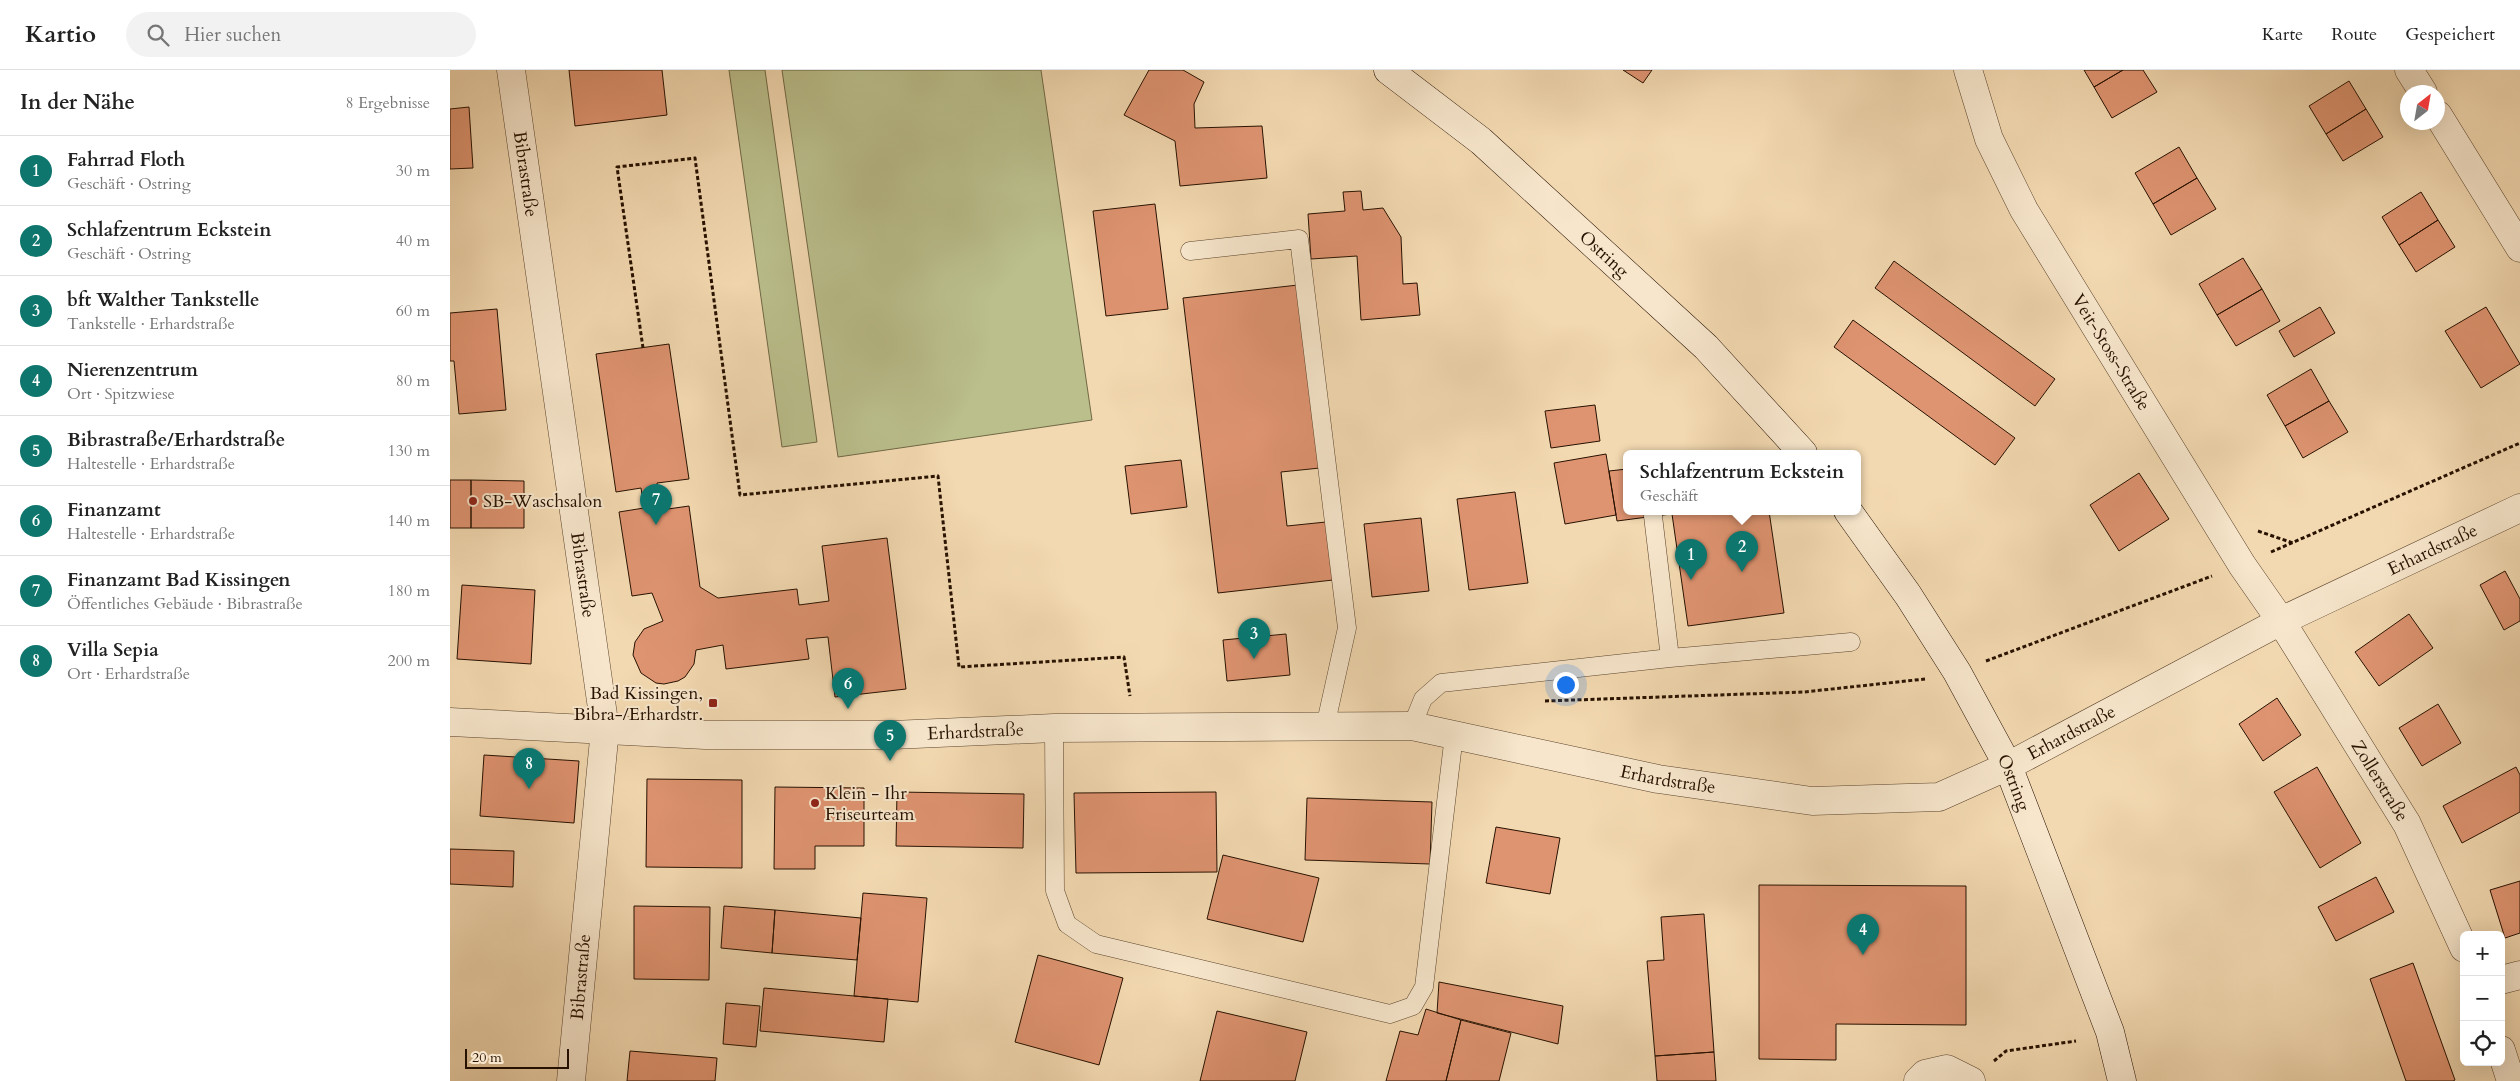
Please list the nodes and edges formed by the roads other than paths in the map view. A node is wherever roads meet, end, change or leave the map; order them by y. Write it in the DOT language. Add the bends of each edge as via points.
graph roads {
  1 [pos="511,70"];
  2 [pos="1388,70"];
  3 [pos="1968,70"];
  4 [pos="2409,70"];
  5 [pos="2419,85"];
  6 [pos="2445,126"];
  7 [pos="2520,248"];
  8 [pos="1190,251"];
  9 [pos="1800,450"];
  10 [pos="2520,508"];
  11 [pos="1851,515"];
  12 [pos="1654,516"];
  13 [pos="2280,621"];
  14 [pos="1850,642"];
  15 [pos="1670,658"];
  16 [pos="450,722"];
  17 [pos="1412,726"];
  18 [pos="1325,727"];
  19 [pos="1054,728"];
  20 [pos="605,729"];
  21 [pos="1454,735"];
  22 [pos="2008,766"];
  23 [pos="2460,939"];
  24 [pos="2520,975"];
  25 [pos="2505,979"];
  26 [pos="2505,1062"];
  27 [pos="1970,1080"];
  28 [pos="571,1081"];
  29 [pos="1918,1081"];
  30 [pos="2122,1081"];
  31 [pos="2511,1081"];
  1 -- 20 [label="street, Bibrastraße"];
  2 -- 9 [label="street, Ostring" via="1480,141 1706,347"];
  3 -- 13 [label="street, Veit-Stoss-Straße" via="1990,139 2024,210 2242,565"];
  4 -- 5 [label="street"];
  6 -- 7 [label="street"];
  8 -- 18 [label="lane" via="1299,240 1347,628"];
  10 -- 13 [label="street, Erhardstraße"];
  11 -- 22 [label="street, Ostring" via="1908,595 1957,672"];
  12 -- 15 [label="lane" via="1653,574"];
  13 -- 22 [label="street, Erhardstraße"];
  13 -- 23 [label="street, Zollerstraße" via="2407,824"];
  14 -- 15 [label="lane"];
  15 -- 17 [label="lane" via="1441,683 1423,699"];
  16 -- 20 [label="street, Erhardstraße"];
  17 -- 18 [label="street, Erhardstraße"];
  17 -- 21 [label="street, Erhardstraße"];
  18 -- 19 [label="street, Erhardstraße"];
  19 -- 20 [label="street, Erhardstraße" via="892,735 705,735"];
  19 -- 21 [label="lane" via="1055,891 1068,924 1096,944 1390,1014 1413,1006 1424,987"];
  20 -- 28 [label="street, Bibrastraße"];
  21 -- 22 [label="street, Erhardstraße" via="1658,779 1812,801 1939,797"];
  22 -- 30 [label="street, Ostring" via="2110,1032"];
  24 -- 25 [label="street"];
  26 -- 31 [label="street"];
  27 -- 29 [label="street" via="1947,1069 1925,1074"];
}
